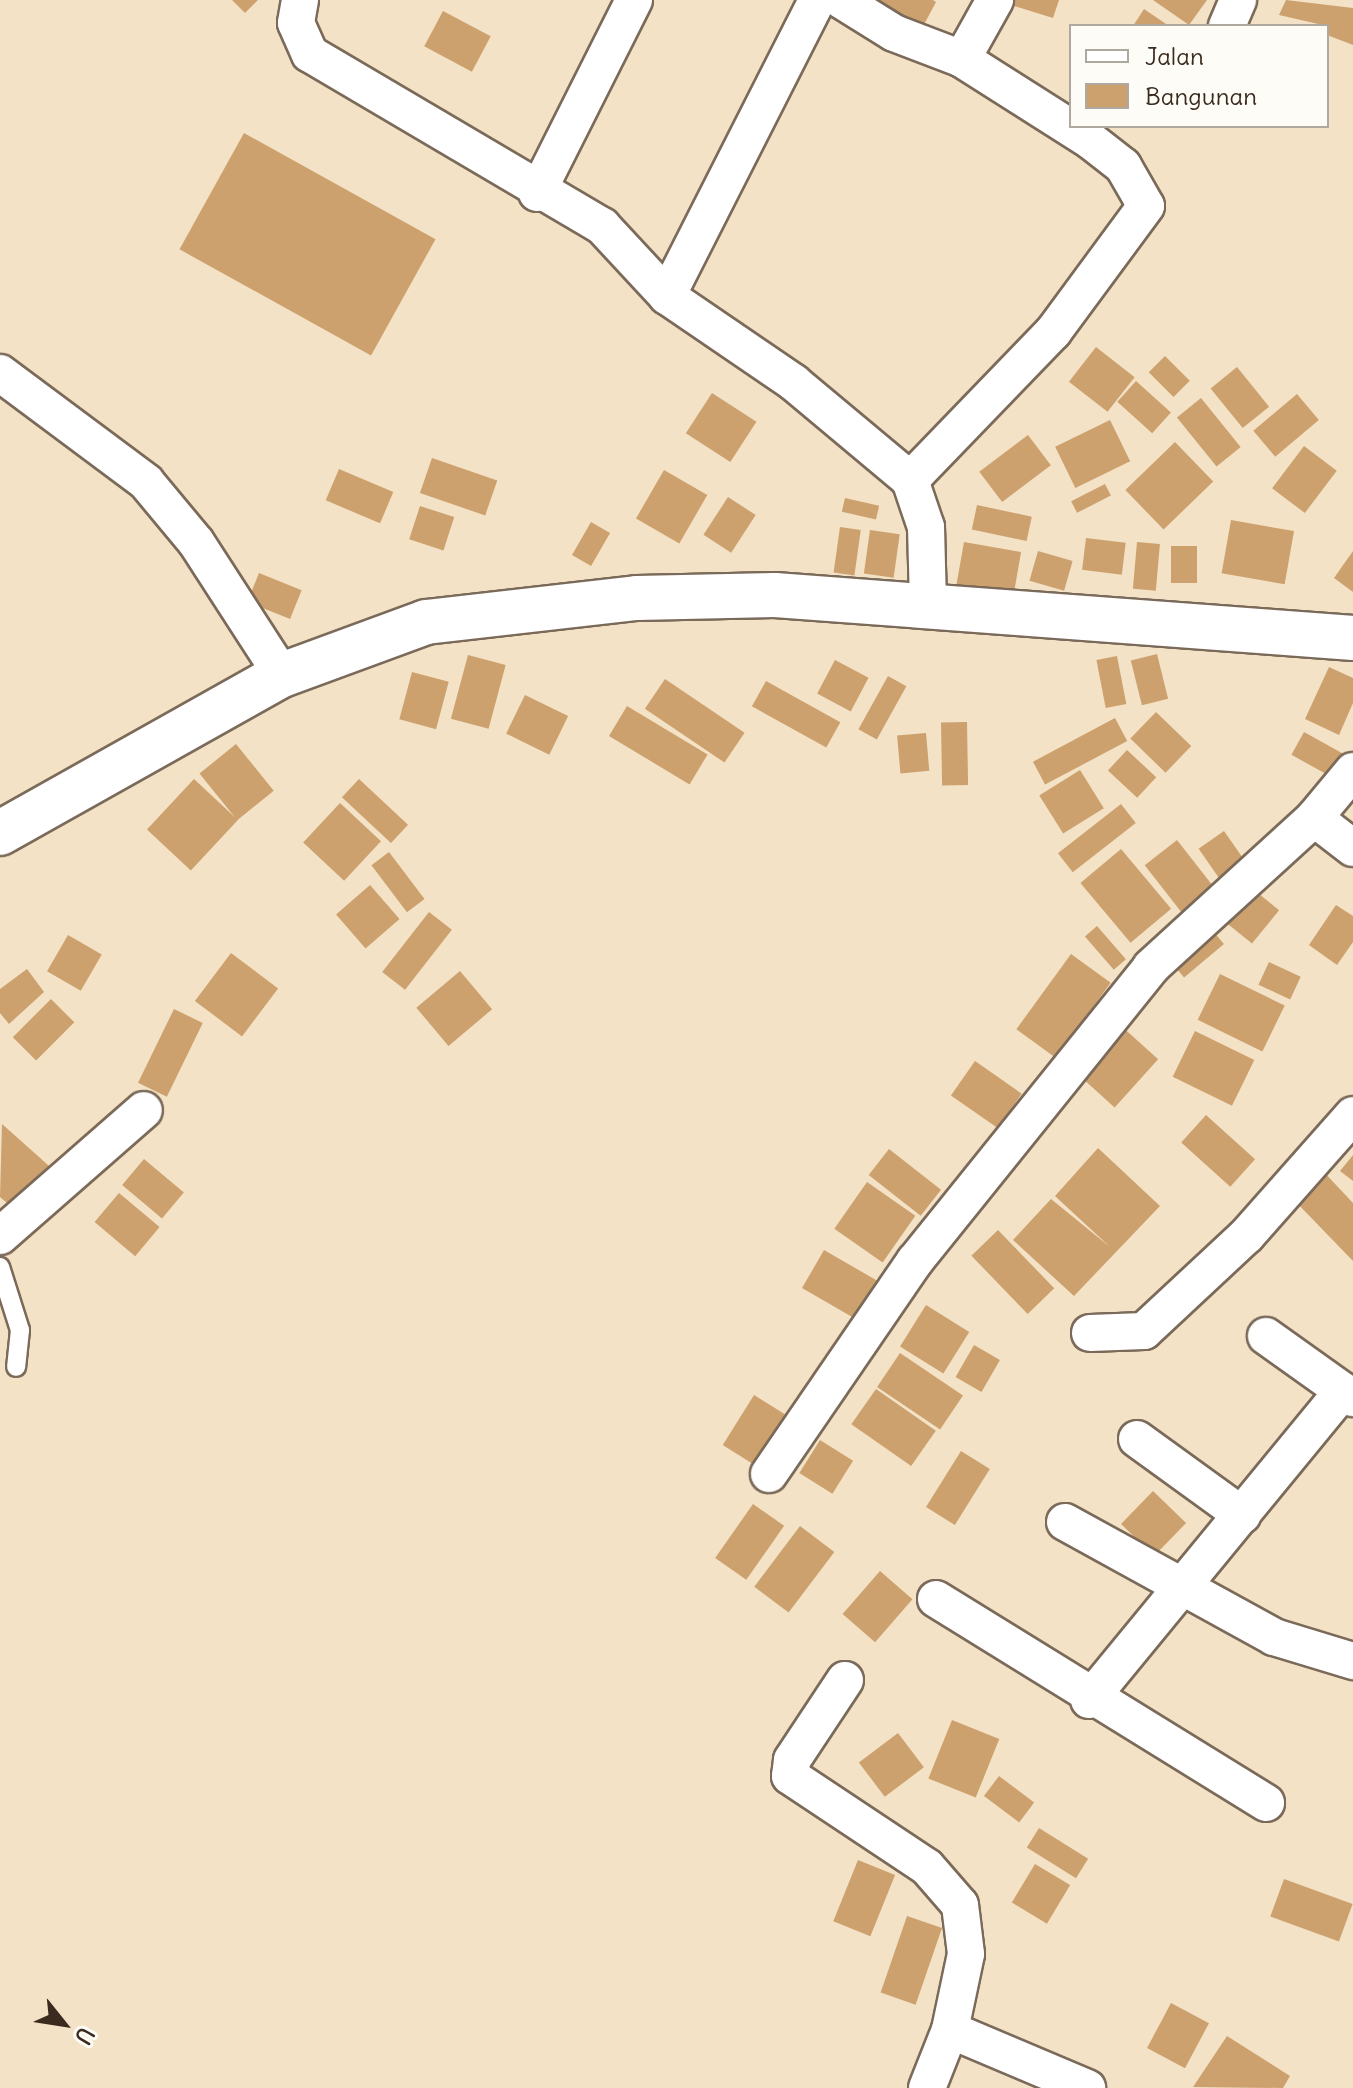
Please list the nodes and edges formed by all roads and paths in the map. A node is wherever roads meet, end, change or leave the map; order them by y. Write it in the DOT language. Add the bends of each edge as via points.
graph roads {
  1 [pos="300,0"];
  2 [pos="634,0"];
  3 [pos="817,0"];
  4 [pos="841,0"];
  5 [pos="995,0"];
  6 [pos="1238,0"];
  7 [pos="1228,24"];
  8 [pos="962,59"];
  9 [pos="537,193"];
  10 [pos="667,296"];
  11 [pos="0,373"];
  12 [pos="910,480"];
  13 [pos="928,604"];
  14 [pos="1353,638"];
  15 [pos="282,675"];
  16 [pos="1353,771"];
  17 [pos="1314,818"];
  18 [pos="0,833"];
  19 [pos="1353,848"];
  20 [pos="144,1110"];
  21 [pos="1353,1115"];
  22 [pos="0,1236"];
  23 [pos="0,1267"];
  24 [pos="1090,1333"];
  25 [pos="1266,1336"];
  26 [pos="16,1367"];
  27 [pos="1348,1395"];
  28 [pos="1137,1439"];
  29 [pos="769,1474"];
  30 [pos="1242,1515"];
  31 [pos="1065,1522"];
  32 [pos="1185,1588"];
  33 [pos="936,1599"];
  34 [pos="1353,1661"];
  35 [pos="845,1680"];
  36 [pos="1089,1700"];
  37 [pos="1266,1803"];
  38 [pos="950,2030"];
  39 [pos="927,2088"];
  40 [pos="1087,2088"];
  1 -- 9 [label="street" via="296,23 310,54"];
  2 -- 9 [label="street"];
  3 -- 10 [label="street"];
  4 -- 8 [label="street" via="894,33"];
  5 -- 8 [label="street"];
  6 -- 7 [label="street"];
  8 -- 12 [label="street" via="1123,166 1146,206 1053,332"];
  9 -- 10 [label="street" via="602,226"];
  10 -- 12 [label="street" via="793,382"];
  11 -- 15 [label="street" via="146,482 196,542"];
  12 -- 13 [label="street" via="926,527"];
  13 -- 14 [label="street"];
  13 -- 15 [label="street" via="775,595 554,605 426,622"];
  15 -- 18 [label="street"];
  16 -- 17 [label="street"];
  17 -- 19 [label="street"];
  17 -- 29 [label="street" via="1151,967 915,1261"];
  20 -- 22 [label="street"];
  21 -- 24 [label="street" via="1247,1235 1155,1323 1144,1331"];
  23 -- 26 [label="lane" via="20,1330"];
  25 -- 27 [label="street"];
  27 -- 30 [label="street"];
  28 -- 30 [label="street"];
  30 -- 32 [label="street"];
  31 -- 32 [label="street"];
  32 -- 34 [label="street" via="1274,1637"];
  32 -- 36 [label="street"];
  33 -- 36 [label="street"];
  35 -- 38 [label="street" via="792,1760 790,1776 927,1867 960,1905 966,1954"];
  36 -- 37 [label="street"];
  38 -- 39 [label="street"];
  38 -- 40 [label="street"];
}
